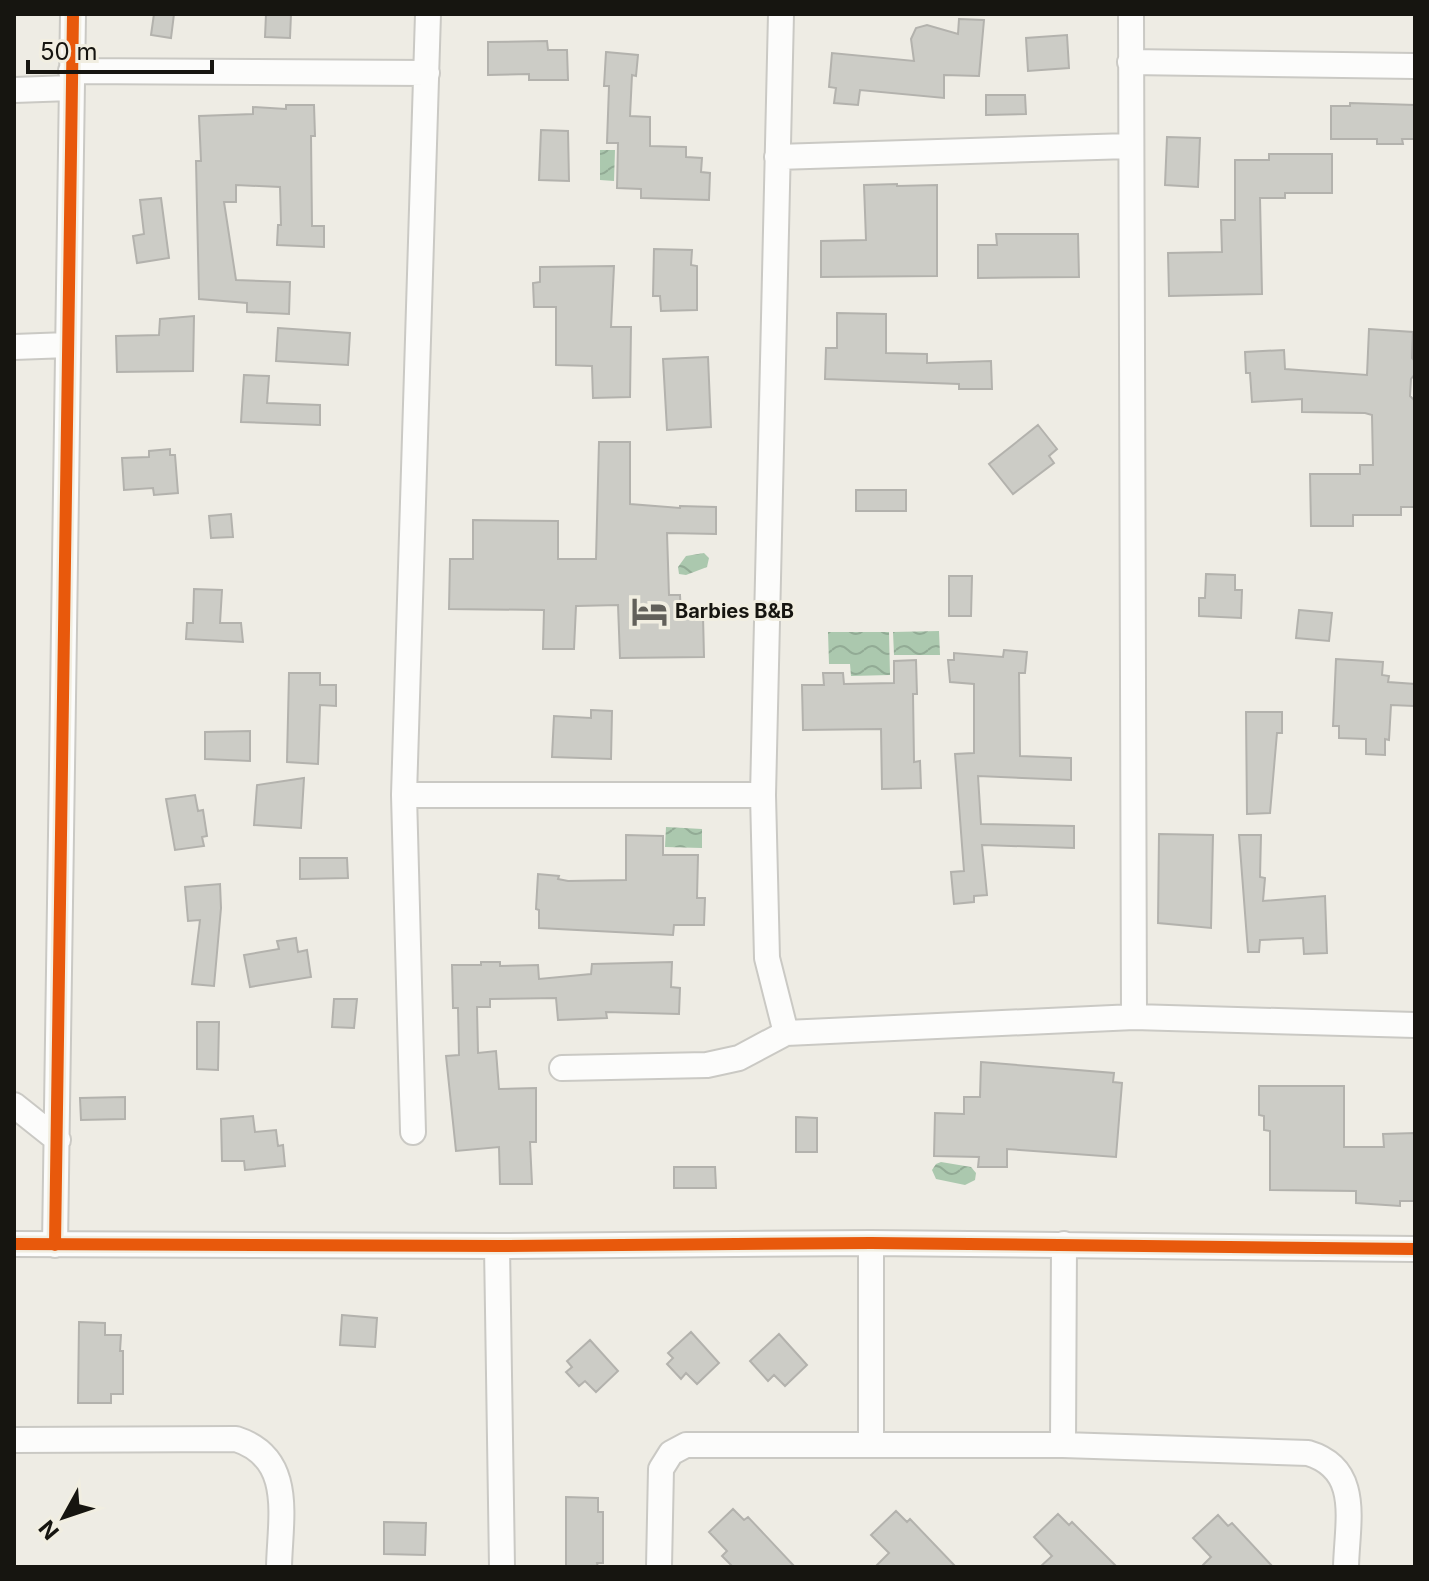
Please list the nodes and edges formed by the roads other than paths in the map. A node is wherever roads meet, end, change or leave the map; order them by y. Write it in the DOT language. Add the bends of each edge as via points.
graph roads {
  1 [pos="73,14"];
  2 [pos="428,14"];
  3 [pos="781,14"];
  4 [pos="1131,14"];
  5 [pos="1130,62"];
  6 [pos="1415,66"];
  7 [pos="427,73"];
  8 [pos="71,80"];
  9 [pos="14,90"];
  10 [pos="1129,146"];
  11 [pos="777,157"];
  12 [pos="68,345"];
  13 [pos="14,347"];
  14 [pos="404,795"];
  15 [pos="763,795"];
  16 [pos="1134,1017"];
  17 [pos="1415,1025"];
  18 [pos="786,1033"];
  19 [pos="562,1068"];
  20 [pos="14,1105"];
  21 [pos="413,1132"];
  22 [pos="58,1140"];
  23 [pos="871,1243"];
  24 [pos="14,1244"];
  25 [pos="1064,1244"];
  26 [pos="55,1245"];
  27 [pos="497,1246"];
  28 [pos="1415,1249"];
  29 [pos="14,1440"];
  30 [pos="871,1445"];
  31 [pos="1063,1445"];
  32 [pos="279,1567"];
  33 [pos="502,1567"];
  34 [pos="659,1567"];
  35 [pos="1346,1567"];
  1 -- 8 [label="street"];
  2 -- 7 [label="street"];
  3 -- 11 [label="street"];
  4 -- 5 [label="street"];
  5 -- 6 [label="street"];
  5 -- 10 [label="street"];
  7 -- 8 [label="street"];
  7 -- 14 [label="street"];
  8 -- 9 [label="street"];
  8 -- 12 [label="street"];
  10 -- 11 [label="street"];
  10 -- 16 [label="street"];
  11 -- 15 [label="street"];
  12 -- 13 [label="street"];
  12 -- 22 [label="street"];
  14 -- 15 [label="street"];
  14 -- 21 [label="street"];
  15 -- 18 [label="street" via="767,958"];
  16 -- 17 [label="street"];
  16 -- 18 [label="street"];
  18 -- 19 [label="street" via="739,1058 707,1065"];
  20 -- 22 [label="street"];
  22 -- 26 [label="street"];
  23 -- 25 [label="street"];
  23 -- 27 [label="street"];
  23 -- 30 [label="street"];
  24 -- 26 [label="street"];
  25 -- 28 [label="street"];
  25 -- 31 [label="street"];
  26 -- 27 [label="street"];
  27 -- 33 [label="street"];
  29 -- 32 [label="street" via="236,1439 253,1444 265,1454 281,1486"];
  30 -- 31 [label="street"];
  30 -- 34 [label="street" via="678,1448 661,1469"];
  31 -- 35 [label="street" via="1320,1457 1342,1474 1347,1487"];
}
